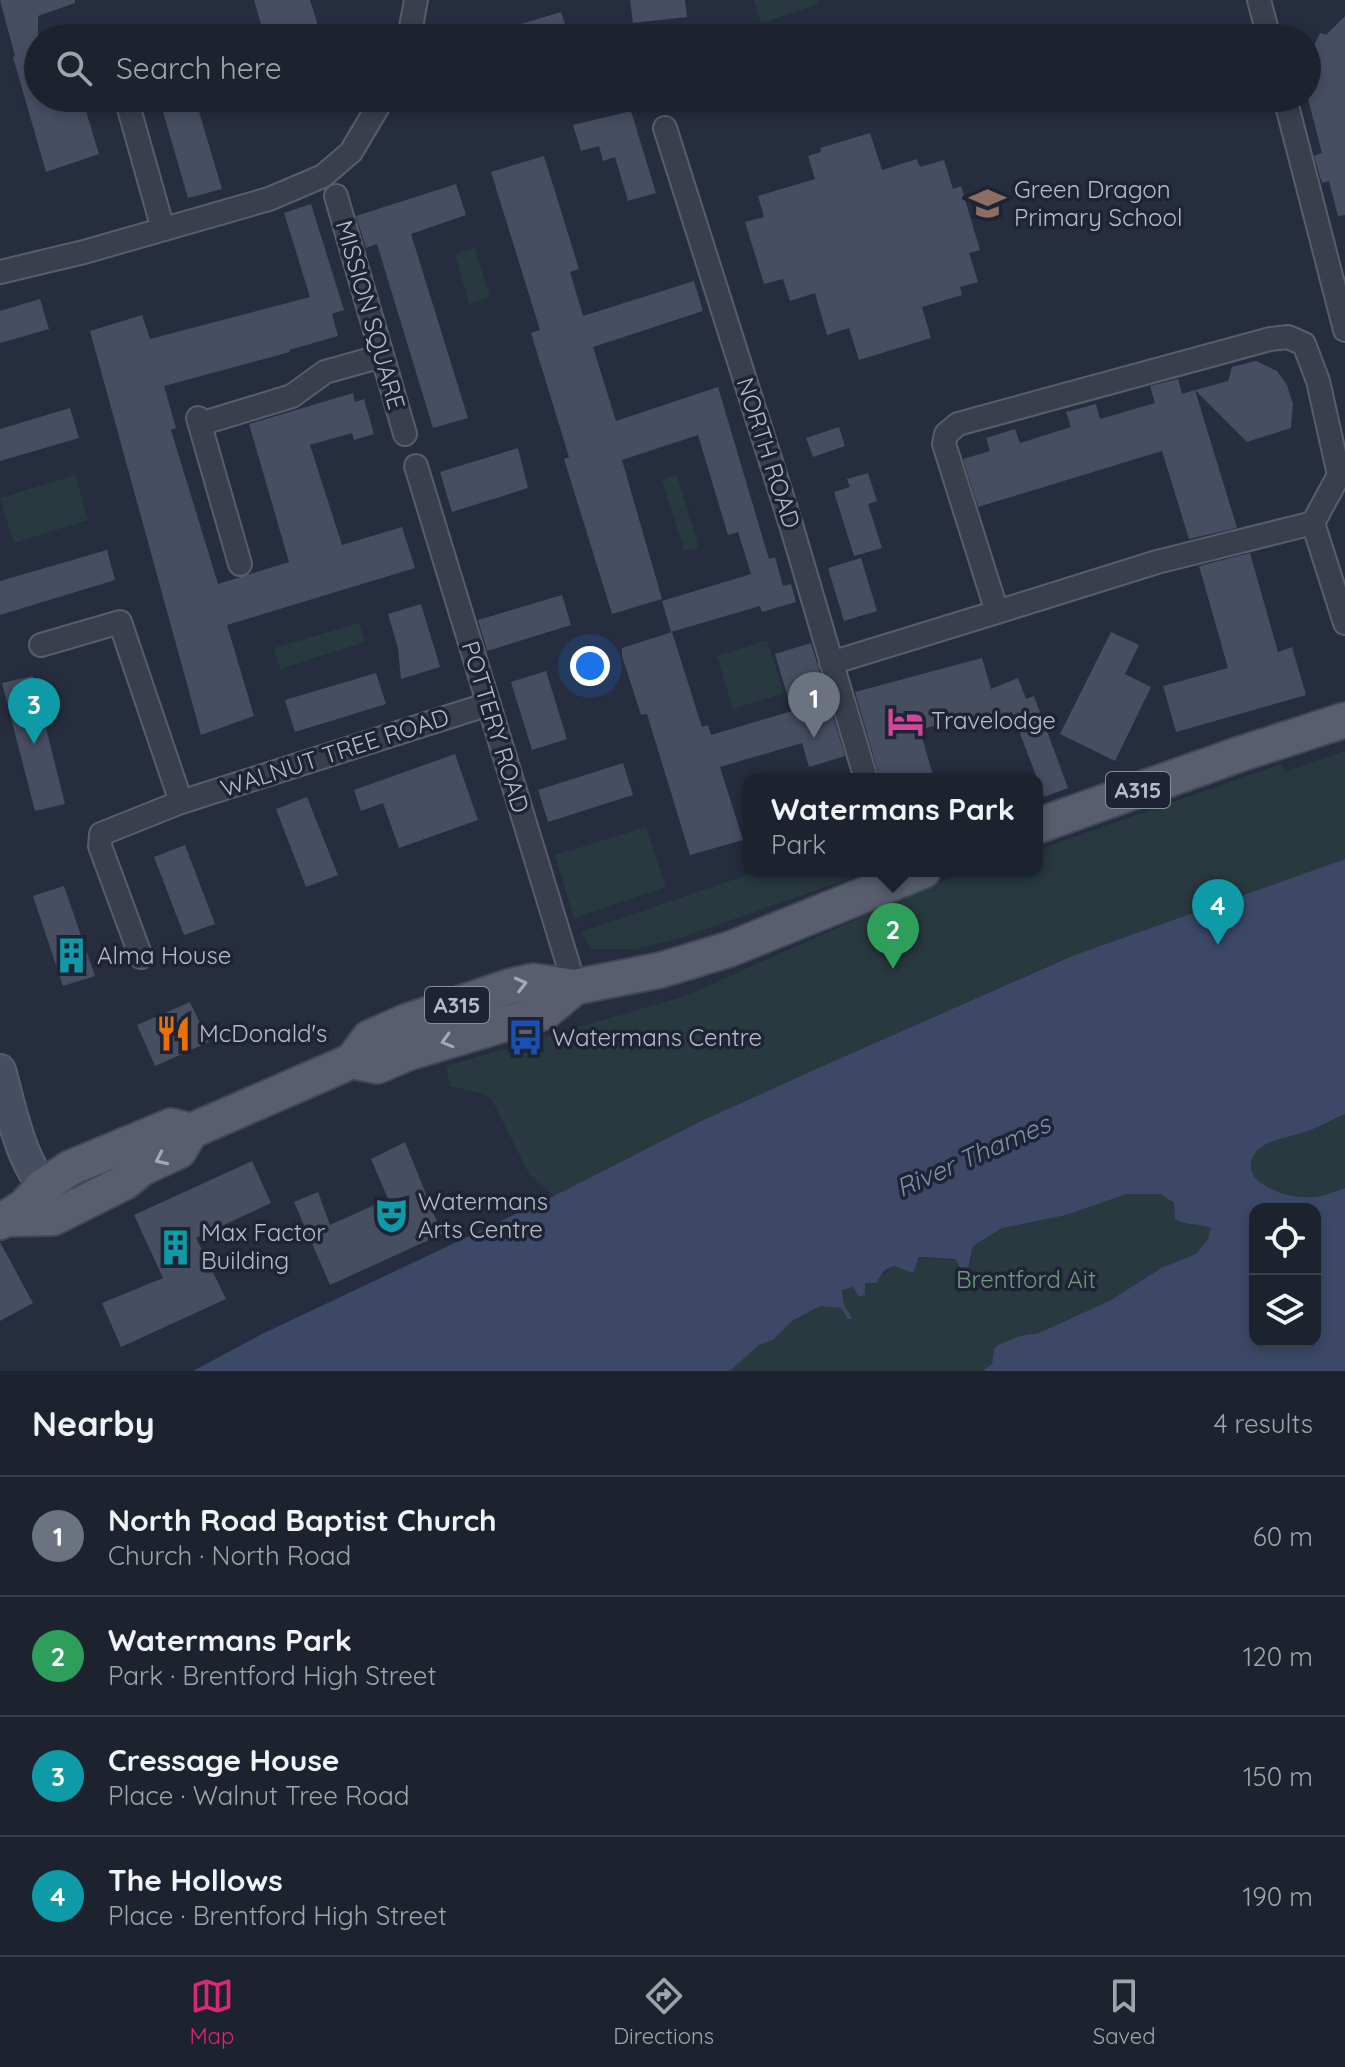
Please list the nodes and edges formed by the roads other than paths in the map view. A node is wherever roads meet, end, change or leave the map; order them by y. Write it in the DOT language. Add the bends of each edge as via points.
graph roads {
  1 [pos="416,0"];
  2 [pos="1259,0"];
  3 [pos="412,24"];
  4 [pos="1265,24"];
  5 [pos="130,112"];
  6 [pos="375,112"];
  7 [pos="1289,112"];
  8 [pos="665,128"];
  9 [pos="336,196"];
  10 [pos="163,229"];
  11 [pos="0,272"];
  12 [pos="1345,330"];
  13 [pos="382,356"];
  14 [pos="405,434"];
  15 [pos="416,466"];
  16 [pos="1313,523"];
  17 [pos="240,564"];
  18 [pos="997,612"];
  19 [pos="1345,623"];
  20 [pos="41,645"];
  21 [pos="831,663"];
  22 [pos="489,704"];
  23 [pos="1345,720"];
  24 [pos="864,773"];
  25 [pos="181,802"];
  26 [pos="1043,824"];
  27 [pos="898,877"];
  28 [pos="141,957"];
  29 [pos="575,987"];
  30 [pos="0,1070"];
  31 [pos="191,1131"];
  32 [pos="42,1187"];
  33 [pos="82,1203"];
  34 [pos="4,1220"];
  1 -- 3 [label="street"];
  2 -- 4 [label="street"];
  5 -- 10 [label="street"];
  6 -- 10 [label="street" via="351,152 323,176 269,199"];
  7 -- 12 [label="street"];
  8 -- 21 [label="street, NORTH ROAD"];
  9 -- 13 [label="street, MISSION SQUARE"];
  10 -- 11 [label="street"];
  13 -- 14 [label="street, MISSION SQUARE"];
  13 -- 17 [label="street" via="325,372 292,396 199,421"];
  15 -- 22 [label="street, POTTERY ROAD"];
  16 -- 18 [label="street" via="1157,562"];
  16 -- 18 [label="street" via="1339,475 1318,381 1304,344 1288,337 958,424 946,434 944,444"];
  16 -- 19 [label="street"];
  18 -- 21 [label="street"];
  20 -- 25 [label="street" via="120,622"];
  21 -- 24 [label="street, NORTH ROAD"];
  22 -- 25 [label="street, WALNUT TREE ROAD"];
  22 -- 29 [label="street, POTTERY ROAD"];
  23 -- 26 [label="main road, A315"];
  25 -- 28 [label="street, WALNUT TREE ROAD" via="101,834 100,846"];
  27 -- 29 [label="main road, A315" via="719,952"];
  29 -- 31 [label="main road, A315" via="533,981 405,1022 369,1038 352,1061"];
  30 -- 32 [label="main road"];
  31 -- 32 [label="main road, A315" via="171,1126 158,1130 70,1168"];
  31 -- 33 [label="main road, A315, one-way" via="179,1151"];
  32 -- 33 [label="main road" via="68,1202"];
  32 -- 34 [label="main road, A315"];
  33 -- 34 [label="main road, A315" via="53,1218"];
}
